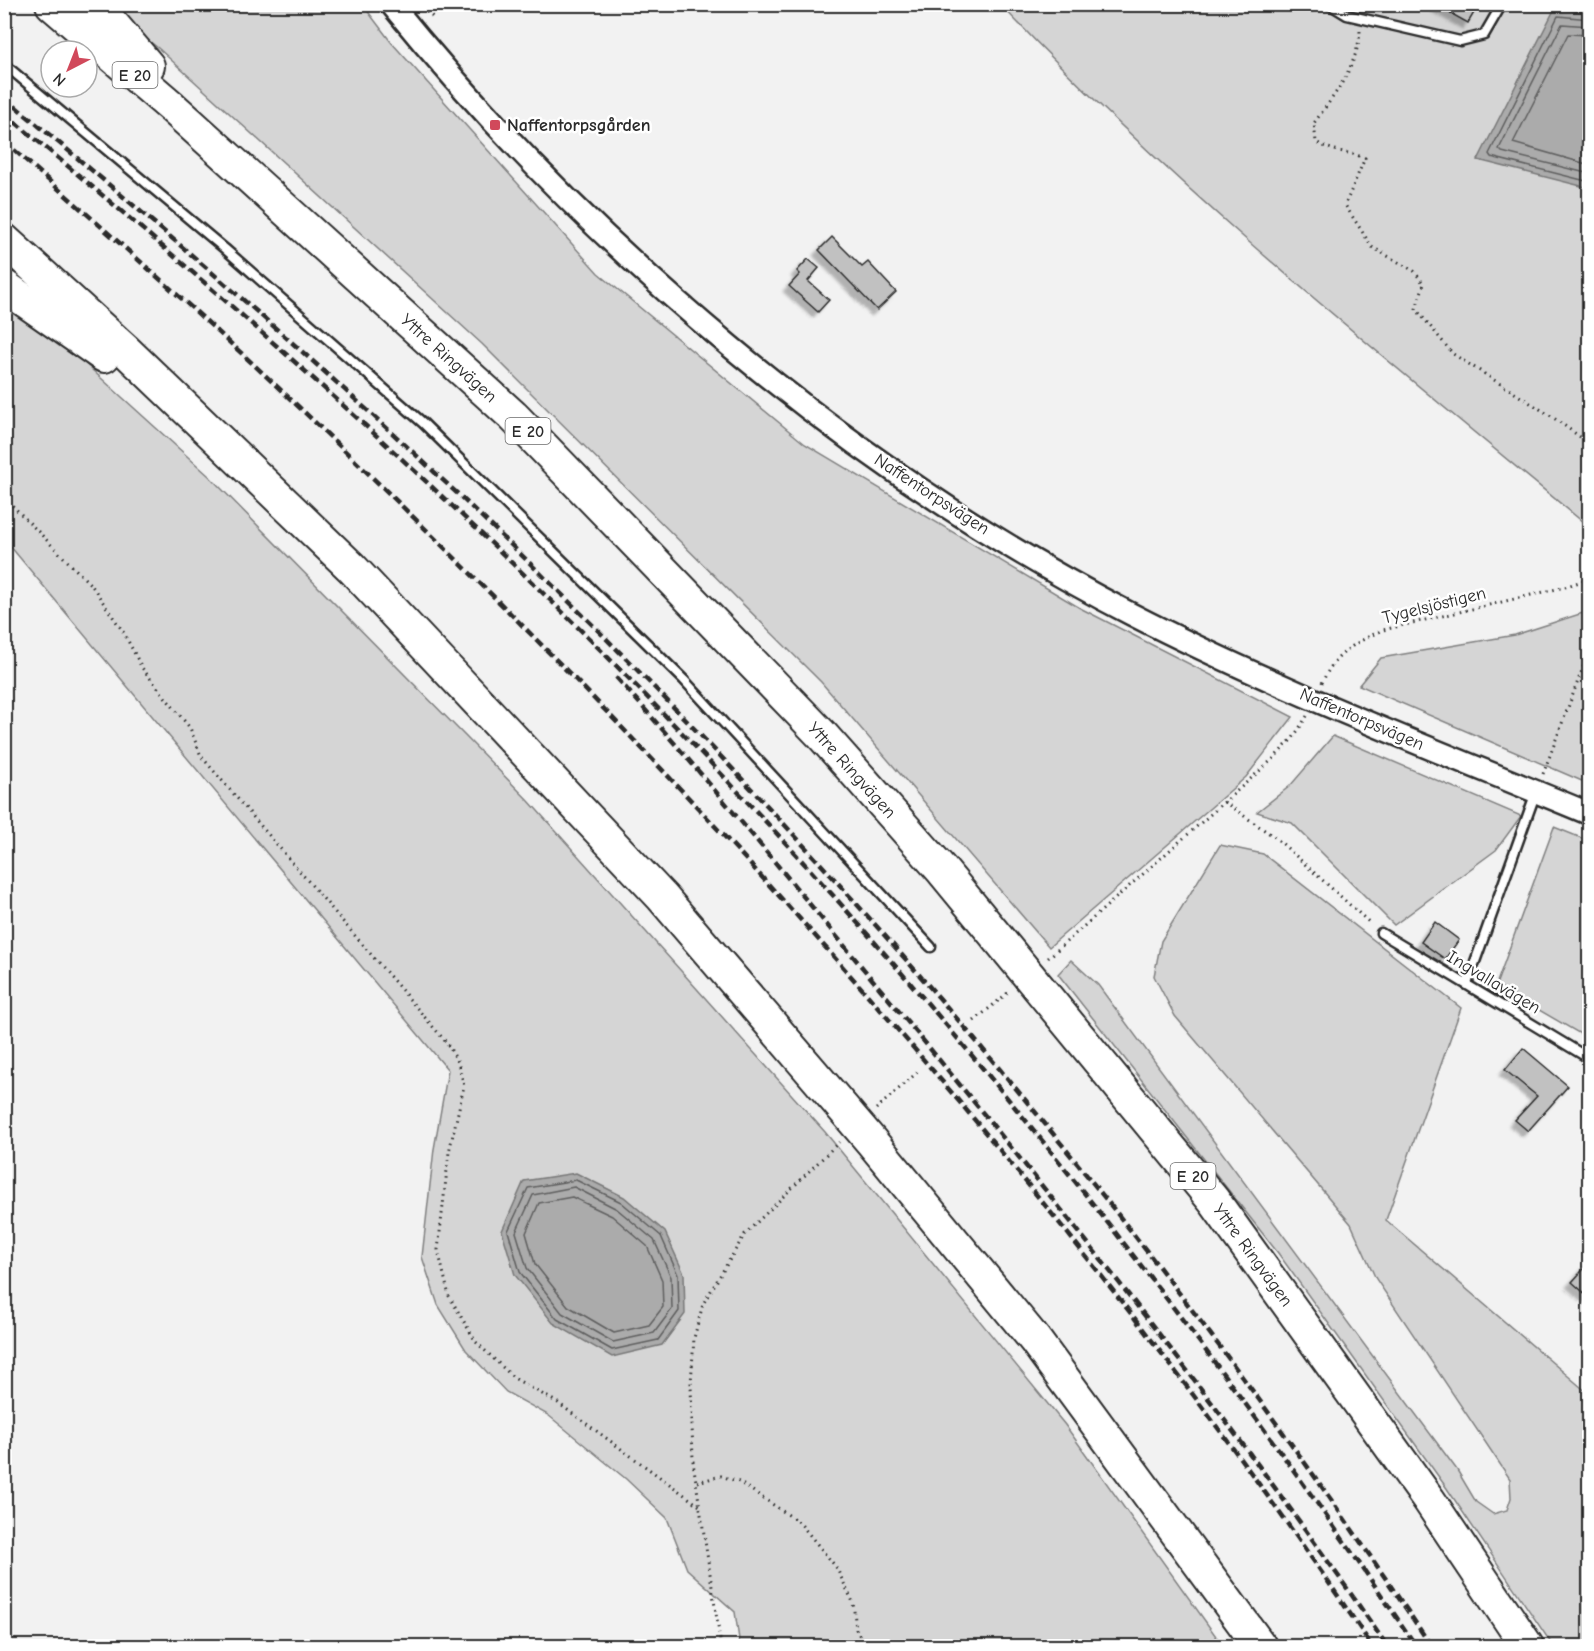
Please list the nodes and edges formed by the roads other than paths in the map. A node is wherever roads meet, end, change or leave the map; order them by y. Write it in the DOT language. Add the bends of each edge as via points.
graph roads {
  1 [pos="52,4"];
  2 [pos="95,4"];
  3 [pos="391,4"];
  4 [pos="1329,4"];
  5 [pos="1502,4"];
  6 [pos="4,64"];
  7 [pos="216,147"];
  8 [pos="4,240"];
  9 [pos="4,286"];
  10 [pos="351,567"];
  11 [pos="1536,792"];
  12 [pos="1590,814"];
  13 [pos="1381,933"];
  14 [pos="931,947"];
  15 [pos="1467,984"];
  16 [pos="1590,1059"];
  17 [pos="1260,1647"];
  18 [pos="1527,1647"];
  1 -- 7 [label="highway, Yttre Ringvägen / E 20"];
  2 -- 7 [label="highway"];
  3 -- 11 [label="street, Naffentorpsvägen" via="495,125 575,208 710,328 811,409 940,500 1048,569 1209,653"];
  4 -- 5 [label="lane" via="1347,15 1460,41 1484,35"];
  6 -- 14 [label="lane" via="243,264 431,431 684,680"];
  7 -- 18 [label="highway, Yttre Ringvägen / E 20" via="513,416 798,710 941,869 1214,1201 1430,1500"];
  8 -- 10 [label="highway"];
  9 -- 10 [label="highway" via="85,341"];
  10 -- 17 [label="highway" via="662,897 863,1131 1035,1340"];
  11 -- 12 [label="street, Naffentorpsvägen"];
  11 -- 15 [label="lane"];
  13 -- 15 [label="lane, Ingvallavägen"];
  15 -- 16 [label="lane, Ingvallavägen"];
}
